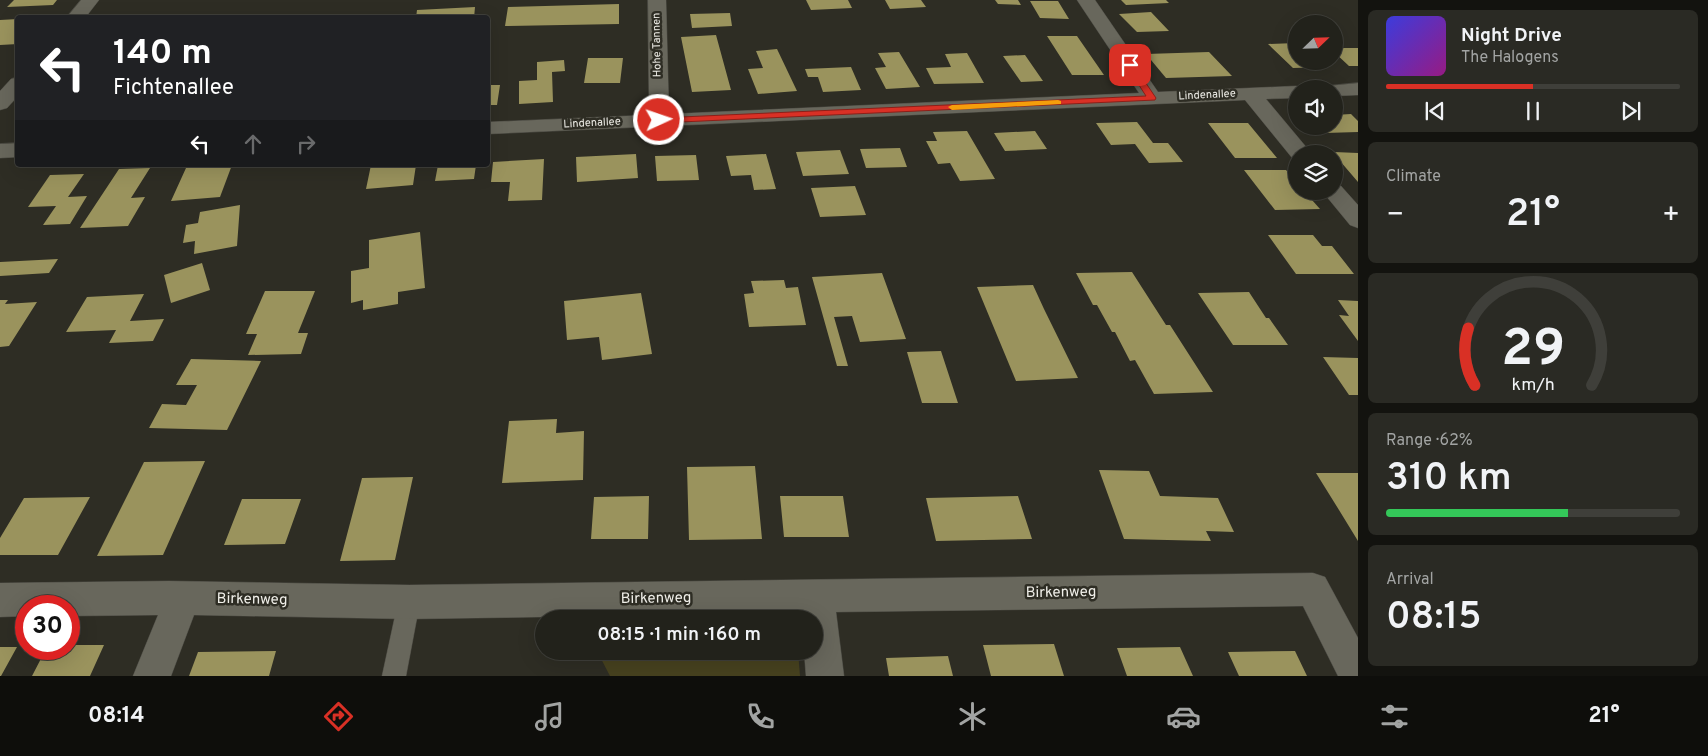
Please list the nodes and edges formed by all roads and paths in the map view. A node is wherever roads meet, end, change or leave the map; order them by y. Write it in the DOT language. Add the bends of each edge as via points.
graph roads {
  1 [pos="90,0"];
  2 [pos="656,0"];
  3 [pos="1086,0"];
  4 [pos="77,15"];
  5 [pos="15,86"];
  6 [pos="1358,89"];
  7 [pos="1343,90"];
  8 [pos="1288,92"];
  9 [pos="1250,93"];
  10 [pos="1152,98"];
  11 [pos="0,104"];
  12 [pos="659,120"];
  13 [pos="490,128"];
  14 [pos="1294,145"];
  15 [pos="15,150"];
  16 [pos="0,151"];
  17 [pos="1341,200"];
  18 [pos="1358,220"];
  19 [pos="817,597"];
  20 [pos="182,599"];
  21 [pos="0,600"];
  22 [pos="409,602"];
  23 [pos="152,676"];
  24 [pos="394,676"];
  25 [pos="825,676"];
  26 [pos="1358,676"];
  1 -- 4 [label="street"];
  2 -- 12 [label="street, Hohe Tannen"];
  3 -- 10 [label="street"];
  5 -- 11 [label="street"];
  6 -- 7 [label="street"];
  8 -- 9 [label="street, Lindenallee"];
  9 -- 10 [label="street, Lindenallee"];
  9 -- 14 [label="street"];
  10 -- 12 [label="street, Lindenallee"];
  12 -- 13 [label="street, Lindenallee"];
  15 -- 16 [label="street"];
  17 -- 18 [label="street"];
  19 -- 22 [label="street, Birkenweg"];
  19 -- 25 [label="street"];
  19 -- 26 [label="street, Birkenweg" via="1313,589"];
  20 -- 21 [label="street, Birkenweg"];
  20 -- 22 [label="street, Birkenweg"];
  20 -- 23 [label="street"];
  22 -- 24 [label="lane"];
}
